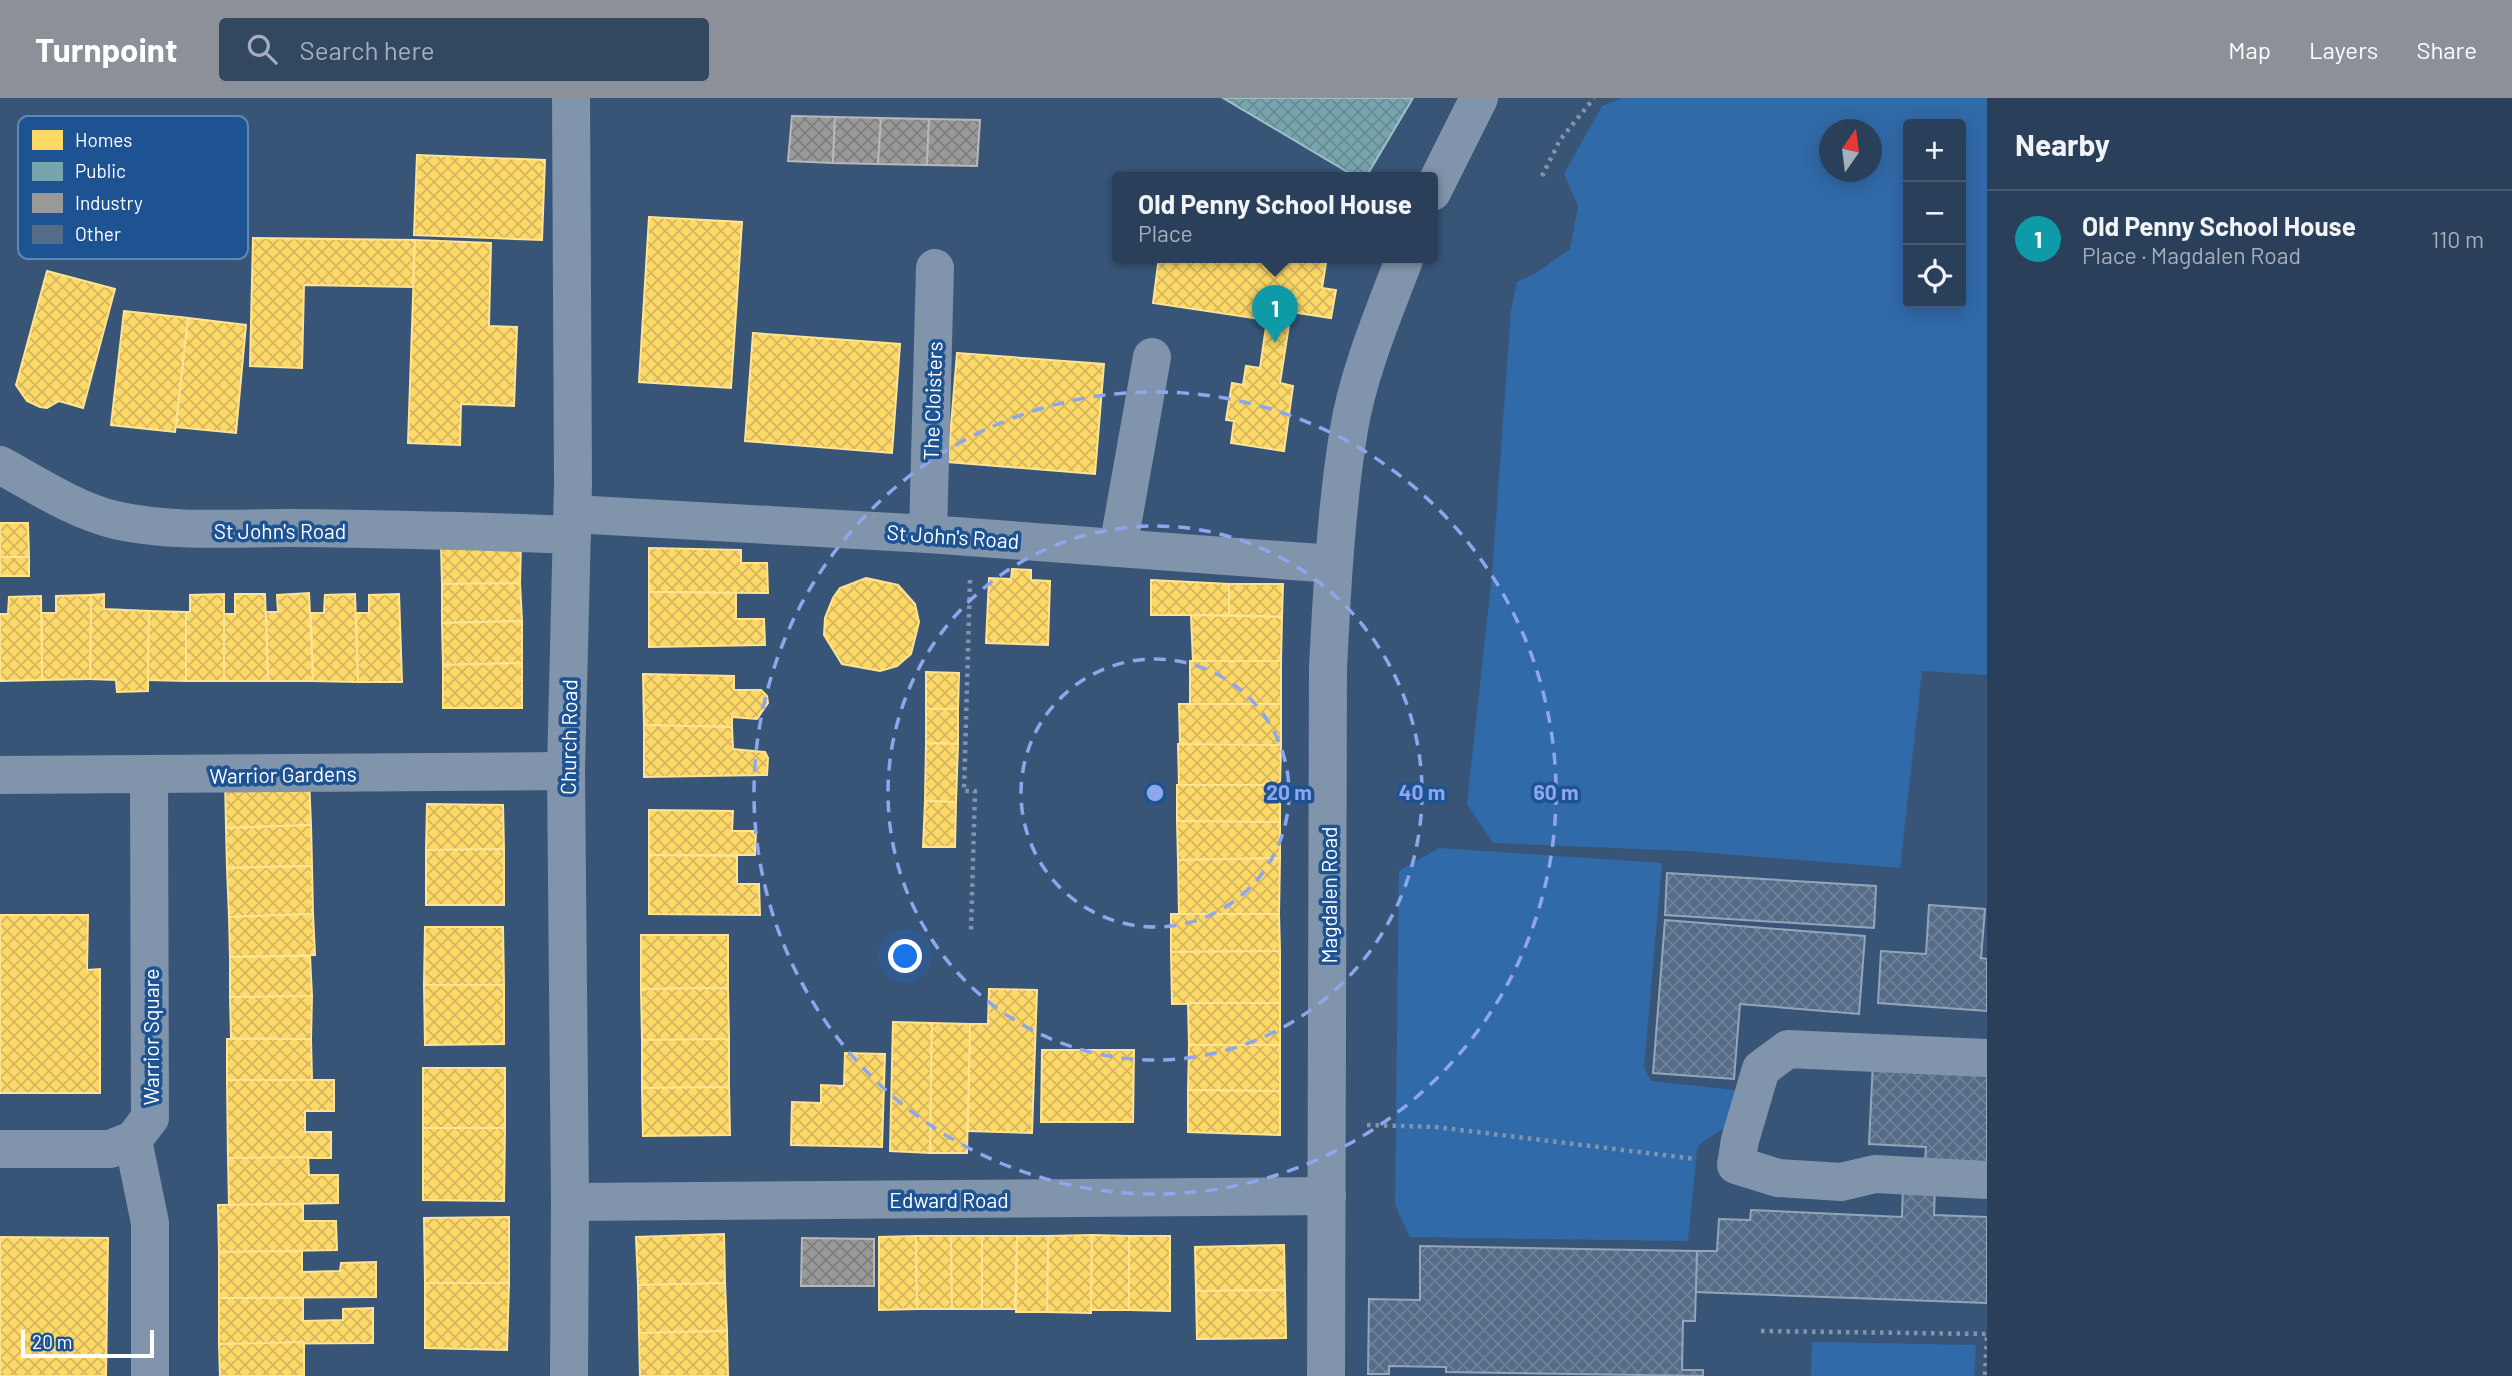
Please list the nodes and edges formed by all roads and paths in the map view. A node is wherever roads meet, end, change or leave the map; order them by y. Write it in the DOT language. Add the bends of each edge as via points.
graph roads {
  1 [pos="571,98"];
  2 [pos="1479,98"];
  3 [pos="1594,98"];
  4 [pos="1542,176"];
  5 [pos="1438,182"];
  6 [pos="1403,263"];
  7 [pos="935,268"];
  8 [pos="1152,357"];
  9 [pos="0,465"];
  10 [pos="573,525"];
  11 [pos="928,534"];
  12 [pos="971,537"];
  13 [pos="1118,548"];
  14 [pos="1333,564"];
  15 [pos="566,771"];
  16 [pos="0,775"];
  17 [pos="149,775"];
  18 [pos="971,931"];
  19 [pos="1987,1058"];
  20 [pos="1328,1126"];
  21 [pos="132,1140"];
  22 [pos="0,1149"];
  23 [pos="1736,1165"];
  24 [pos="1987,1180"];
  25 [pos="1327,1196"];
  26 [pos="570,1202"];
  27 [pos="1761,1331"];
  28 [pos="150,1376"];
  29 [pos="569,1376"];
  30 [pos="1326,1376"];
  31 [pos="1985,1376"];
  1 -- 10 [label="street, Church Road"];
  2 -- 5 [label="street"];
  3 -- 4 [label="path" via="1560,141"];
  6 -- 14 [label="street, Magdalen Road" via="1372,344 1349,428"];
  7 -- 11 [label="street, The Cloisters"];
  8 -- 13 [label="street"];
  9 -- 10 [label="street, St John's Road" via="78,508 152,526 202,530"];
  10 -- 11 [label="street, St John's Road"];
  10 -- 15 [label="street, Church Road"];
  11 -- 12 [label="street, St John's Road"];
  12 -- 13 [label="street, St John's Road"];
  12 -- 18 [label="path" via="964,790 975,791"];
  13 -- 14 [label="street, St John's Road"];
  14 -- 20 [label="street, Magdalen Road" via="1328,668"];
  15 -- 17 [label="street, Warrior Gardens"];
  15 -- 26 [label="street, Church Road"];
  16 -- 17 [label="street, Warrior Gardens"];
  17 -- 21 [label="street, Warrior Square" via="150,1118"];
  19 -- 23 [label="street" via="1787,1049 1761,1069"];
  20 -- 23 [label="path" via="1436,1127"];
  20 -- 25 [label="street, Magdalen Road"];
  21 -- 22 [label="street" via="110,1149"];
  21 -- 28 [label="street" via="150,1223"];
  23 -- 24 [label="street" via="1778,1178 1841,1182 1875,1174"];
  25 -- 26 [label="street, Edward Road"];
  25 -- 30 [label="street, Magdalen Road"];
  26 -- 29 [label="street, Church Road"];
  27 -- 31 [label="path" via="1987,1334"];
}
